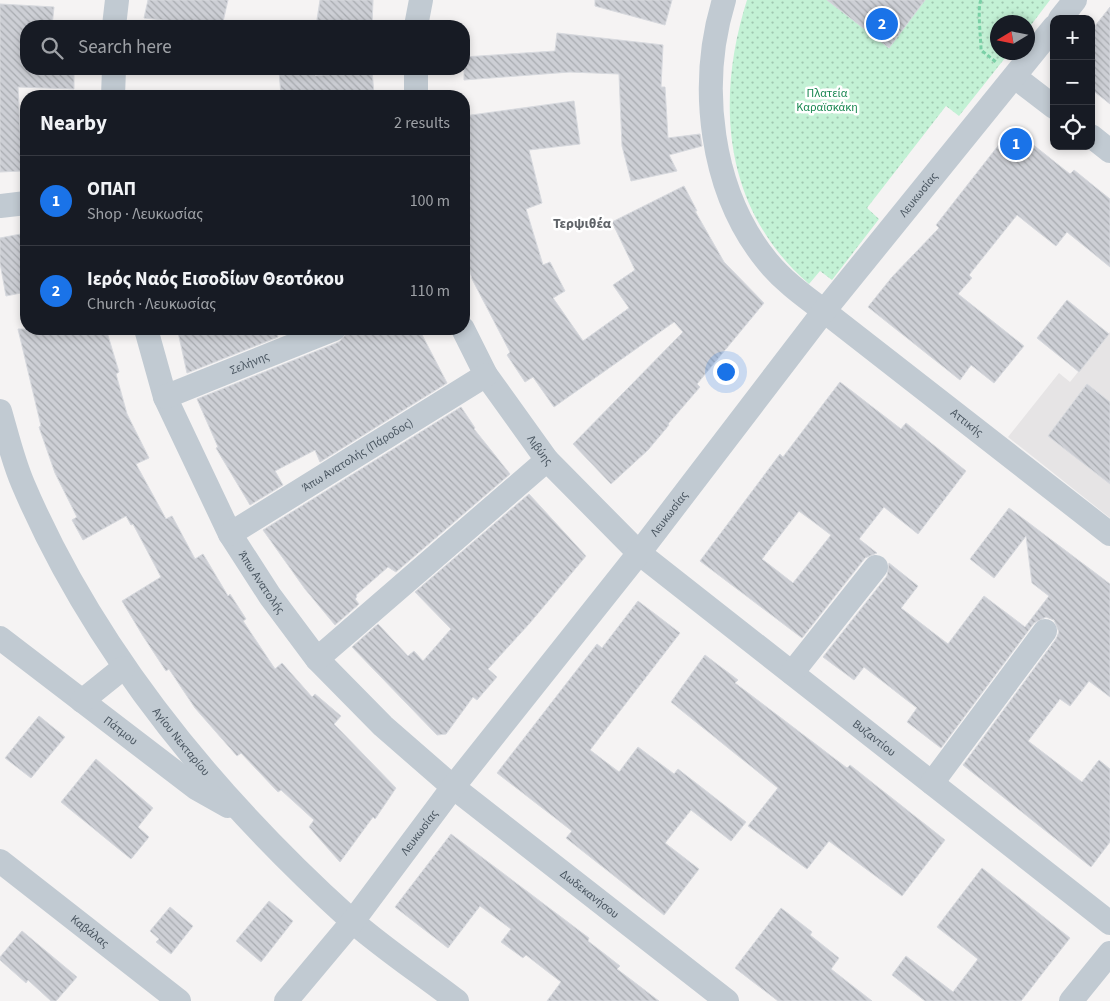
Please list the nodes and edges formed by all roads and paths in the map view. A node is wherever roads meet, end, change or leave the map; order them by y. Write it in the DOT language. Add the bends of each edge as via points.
graph roads {
  1 [pos="117,0"];
  2 [pos="421,0"];
  3 [pos="724,0"];
  4 [pos="981,0"];
  5 [pos="1075,0"];
  6 [pos="1063,15"];
  7 [pos="115,20"];
  8 [pos="417,20"];
  9 [pos="1050,32"];
  10 [pos="114,75"];
  11 [pos="416,75"];
  12 [pos="1015,77"];
  13 [pos="113,90"];
  14 [pos="416,90"];
  15 [pos="1051,105"];
  16 [pos="1095,139"];
  17 [pos="1110,151"];
  18 [pos="20,204"];
  19 [pos="0,206"];
  20 [pos="824,312"];
  21 [pos="148,335"];
  22 [pos="319,335"];
  23 [pos="466,335"];
  24 [pos="486,375"];
  25 [pos="165,397"];
  26 [pos="0,411"];
  27 [pos="547,460"];
  28 [pos="230,534"];
  29 [pos="1110,534"];
  30 [pos="639,553"];
  31 [pos="876,567"];
  32 [pos="1045,631"];
  33 [pos="0,638"];
  34 [pos="317,659"];
  35 [pos="123,668"];
  36 [pos="792,673"];
  37 [pos="82,701"];
  38 [pos="932,783"];
  39 [pos="452,787"];
  40 [pos="247,817"];
  41 [pos="0,861"];
  42 [pos="353,921"];
  43 [pos="1110,922"];
  44 [pos="1110,953"];
  45 [pos="179,1001"];
  46 [pos="286,1001"];
  47 [pos="457,1001"];
  48 [pos="727,1001"];
  49 [pos="1071,1001"];
  1 -- 7 [label="street"];
  2 -- 8 [label="street"];
  3 -- 20 [label="street" via="713,56 711,101 715,142 727,186 745,227 767,260 786,281"];
  4 -- 12 [label="path" via="978,5 982,26 981,50"];
  5 -- 6 [label="street"];
  9 -- 12 [label="street, Λευκωσίας"];
  10 -- 13 [label="street"];
  11 -- 14 [label="street"];
  12 -- 15 [label="street"];
  12 -- 20 [label="street, Λευκωσίας"];
  16 -- 17 [label="street"];
  18 -- 19 [label="street"];
  20 -- 29 [label="street, Αττικής"];
  20 -- 30 [label="street, Λευκωσίας"];
  21 -- 25 [label="street, Άπω Ανατολής"];
  22 -- 25 [label="street, Σελήνης"];
  23 -- 24 [label="street, Λιβύης"];
  24 -- 27 [label="street, Λιβύης"];
  24 -- 28 [label="street, Άπω Ανατολής (Πάροδος)"];
  25 -- 28 [label="street, Άπω Ανατολής"];
  26 -- 35 [label="street, Αγίου Νεκταρίου" via="22,482 67,578"];
  27 -- 30 [label="street, Λιβύης"];
  27 -- 34 [label="street"];
  28 -- 34 [label="street, Άπω Ανατολής" via="270,596"];
  30 -- 36 [label="street, Βυζαντίου"];
  30 -- 39 [label="street, Λευκωσίας"];
  31 -- 36 [label="street"];
  32 -- 38 [label="street"];
  33 -- 37 [label="street, Πάτμου"];
  34 -- 39 [label="street, Άπω Ανατολής" via="383,726"];
  35 -- 37 [label="street"];
  35 -- 40 [label="street, Αγίου Νεκταρίου" via="194,758"];
  36 -- 38 [label="street, Βυζαντίου"];
  37 -- 40 [label="street, Πάτμου" via="196,788"];
  38 -- 43 [label="street, Βυζαντίου"];
  39 -- 42 [label="street, Λευκωσίας"];
  39 -- 48 [label="street, Δωδεκανήσου"];
  40 -- 42 [label="street, Αγίου Νεκταρίου"];
  41 -- 45 [label="street, Καβάλας"];
  42 -- 46 [label="street, Λευκωσίας"];
  42 -- 47 [label="street, Αγίου Νεκταρίου"];
  44 -- 49 [label="street"];
}
